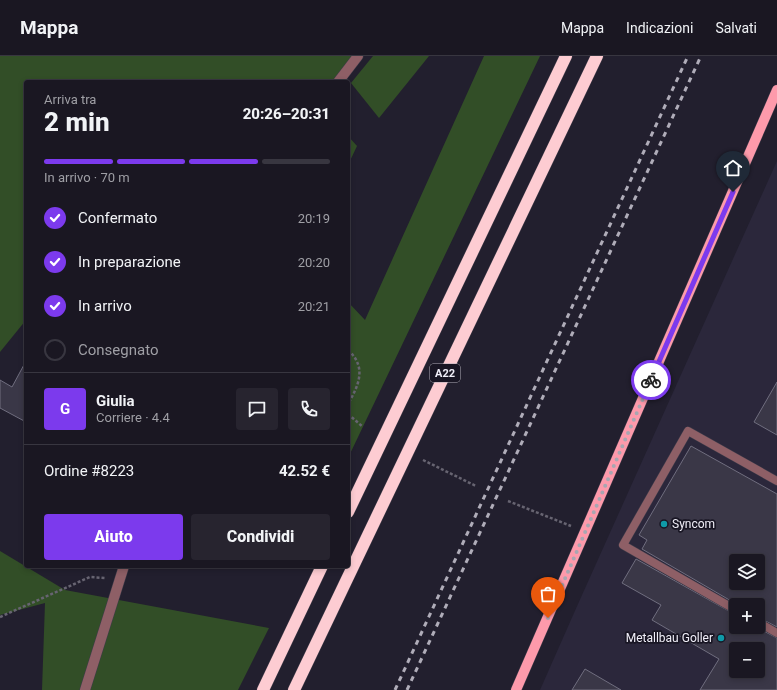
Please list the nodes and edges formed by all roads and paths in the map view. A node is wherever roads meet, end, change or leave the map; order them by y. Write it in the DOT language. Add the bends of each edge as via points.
graph roads {
  1 [pos="358,56"];
  2 [pos="566,56"];
  3 [pos="597,56"];
  4 [pos="340,80"];
  5 [pos="777,90"];
  6 [pos="350,352"];
  7 [pos="350,401"];
  8 [pos="350,416"];
  9 [pos="363,427"];
  10 [pos="424,460"];
  11 [pos="777,481"];
  12 [pos="476,486"];
  13 [pos="508,501"];
  14 [pos="350,508"];
  15 [pos="585,532"];
  16 [pos="123,568"];
  17 [pos="321,568"];
  18 [pos="120,578"];
  19 [pos="729,606"];
  20 [pos="0,616"];
  21 [pos="765,626"];
  22 [pos="777,633"];
  23 [pos="85,690"];
  24 [pos="263,690"];
  25 [pos="294,690"];
  26 [pos="516,690"];
  1 -- 4 [label="street"];
  2 -- 14 [label="highway, A22"];
  3 -- 25 [label="highway, A22"];
  5 -- 15 [label="main road"];
  6 -- 7 [label="path" via="355,356 360,374 357,389"];
  8 -- 9 [label="path"];
  10 -- 12 [label="path"];
  11 -- 19 [label="lane" via="688,431 623,545"];
  13 -- 15 [label="path"];
  15 -- 26 [label="main road"];
  16 -- 18 [label="street"];
  17 -- 24 [label="highway"];
  18 -- 20 [label="path" via="90,577"];
  18 -- 23 [label="street"];
  21 -- 22 [label="lane"];
}
